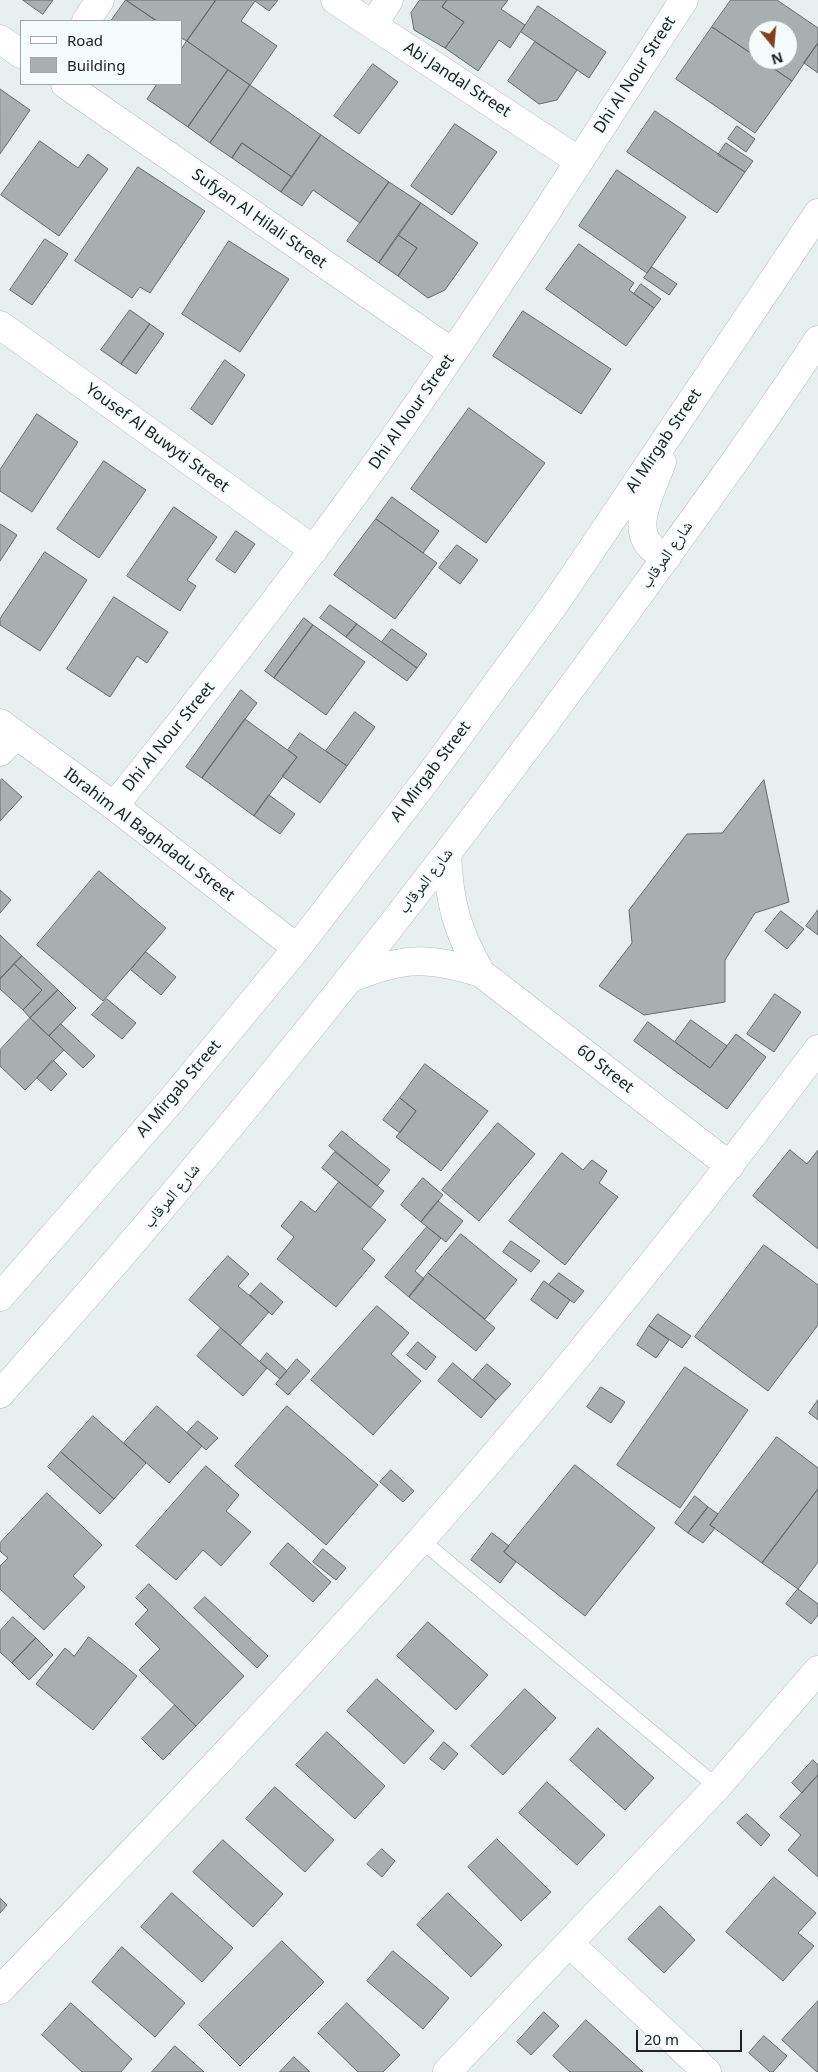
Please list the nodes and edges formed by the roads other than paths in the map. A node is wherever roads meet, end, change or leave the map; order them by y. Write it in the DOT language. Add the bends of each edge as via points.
graph roads {
  1 [pos="100,0"];
  2 [pos="335,0"];
  3 [pos="389,0"];
  4 [pos="684,0"];
  5 [pos="87,20"];
  6 [pos="373,24"];
  7 [pos="0,39"];
  8 [pos="20,53"];
  9 [pos="66,85"];
  10 [pos="579,161"];
  11 [pos="818,213"];
  12 [pos="0,325"];
  13 [pos="816,343"];
  14 [pos="453,354"];
  15 [pos="675,423"];
  16 [pos="314,550"];
  17 [pos="667,557"];
  18 [pos="5,737"];
  19 [pos="114,806"];
  20 [pos="448,854"];
  21 [pos="297,948"];
  22 [pos="481,973"];
  23 [pos="350,980"];
  24 [pos="818,1049"];
  25 [pos="730,1166"];
  26 [pos="0,1297"];
  27 [pos="0,1394"];
  28 [pos="421,1540"];
  29 [pos="818,1670"];
  30 [pos="717,1787"];
  31 [pos="570,1944"];
  32 [pos="0,1990"];
  33 [pos="448,2072"];
  34 [pos="707,2072"];
  1 -- 5 [label="street"];
  2 -- 6 [label="street, Abi Jandal Street"];
  3 -- 6 [label="street"];
  4 -- 10 [label="street, Dhi Al Nour Street"];
  6 -- 10 [label="street, Abi Jandal Street"];
  7 -- 8 [label="street"];
  9 -- 14 [label="street, Sufyan Al Hilali Street"];
  10 -- 14 [label="street, Dhi Al Nour Street"];
  11 -- 15 [label="street, Al Mirgab Street"];
  12 -- 16 [label="street, Yousef Al Buwyti Street"];
  13 -- 17 [label="street, شارع المرقاب"];
  14 -- 16 [label="street, Dhi Al Nour Street"];
  15 -- 17 [label="street" via="641,523 648,545"];
  15 -- 21 [label="street, Al Mirgab Street" via="559,598 430,775"];
  16 -- 19 [label="street, Dhi Al Nour Street"];
  17 -- 20 [label="street, شارع المرقاب"];
  18 -- 19 [label="street, Ibrahim Al Baghdadu Street"];
  19 -- 21 [label="street, Ibrahim Al Baghdadu Street"];
  20 -- 22 [label="street, 60 Street" via="455,916 465,945"];
  20 -- 23 [label="street, شارع المرقاب"];
  21 -- 26 [label="street, Al Mirgab Street" via="169,1103"];
  22 -- 23 [label="street, 60 Street" via="448,963 414,960 381,966"];
  22 -- 25 [label="street, 60 Street"];
  23 -- 27 [label="street, شارع المرقاب" via="209,1152"];
  24 -- 25 [label="street"];
  25 -- 28 [label="street" via="630,1293"];
  28 -- 30 [label="lane"];
  28 -- 32 [label="street" via="300,1675"];
  29 -- 30 [label="street"];
  30 -- 31 [label="street"];
  31 -- 33 [label="street"];
  31 -- 34 [label="street"];
}
